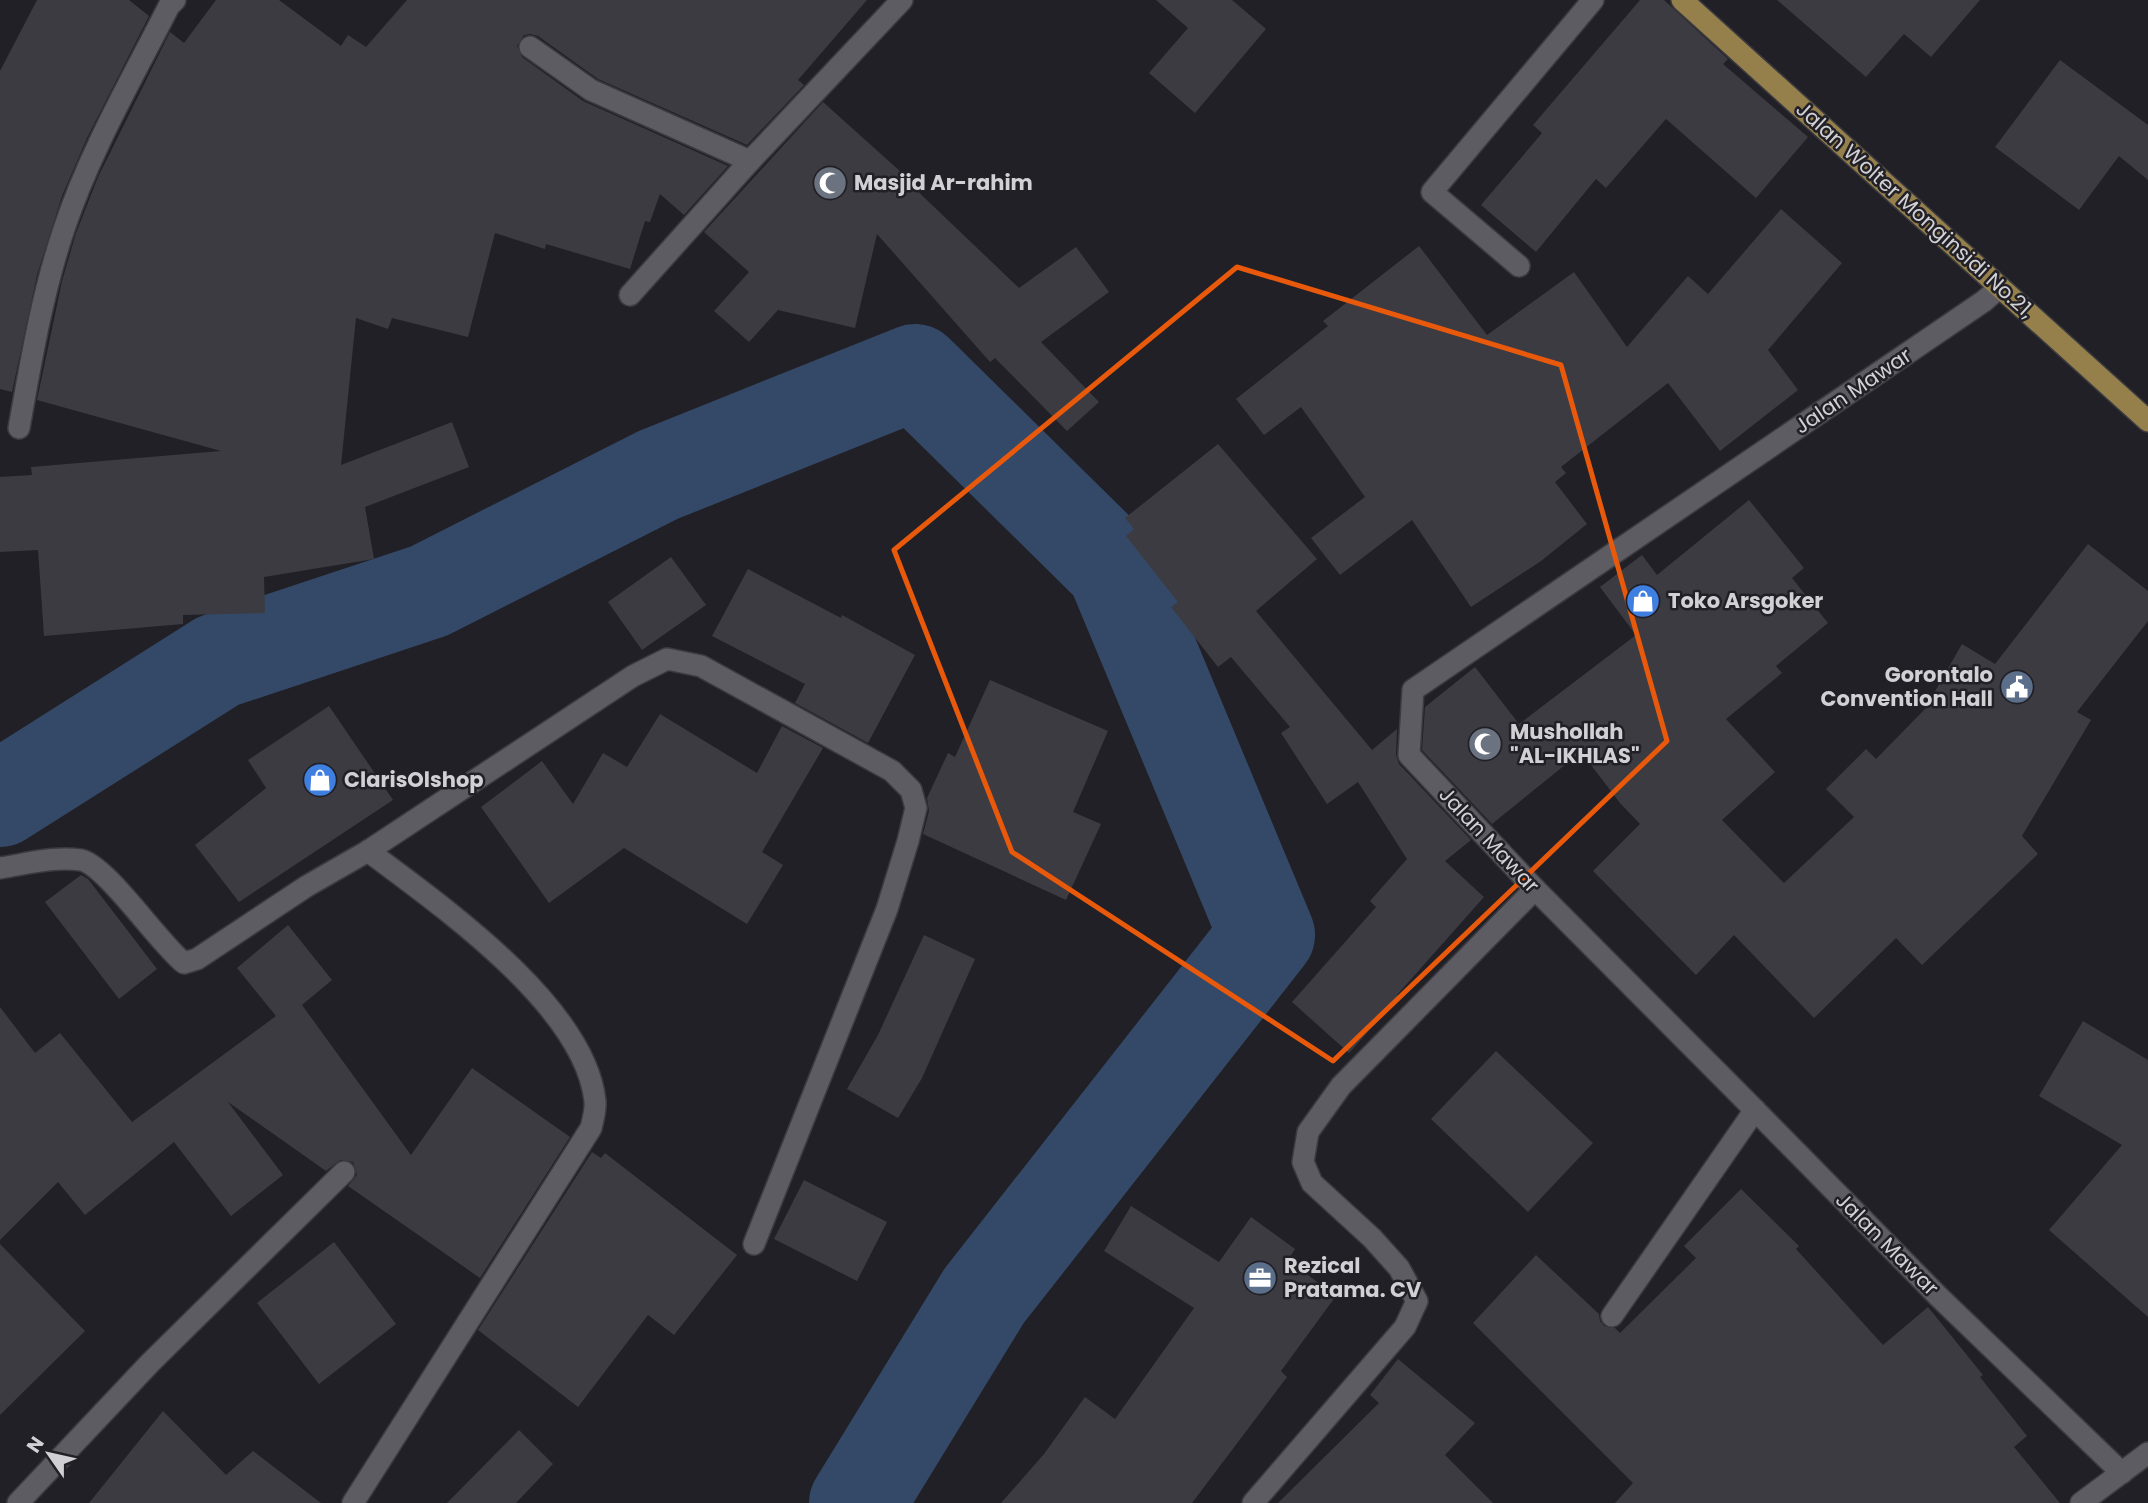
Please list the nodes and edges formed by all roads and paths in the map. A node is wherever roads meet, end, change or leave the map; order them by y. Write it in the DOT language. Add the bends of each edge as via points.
graph roads {
  1 [pos="902,0"];
  2 [pos="1594,0"];
  3 [pos="1682,0"];
  4 [pos="169,2"];
  5 [pos="530,47"];
  6 [pos="750,161"];
  7 [pos="1519,267"];
  8 [pos="2000,287"];
  9 [pos="630,295"];
  10 [pos="2148,421"];
  11 [pos="19,428"];
  12 [pos="368,851"];
  13 [pos="0,869"];
  14 [pos="1535,889"];
  15 [pos="1755,1110"];
  16 [pos="344,1172"];
  17 [pos="754,1244"];
  18 [pos="1612,1316"];
  19 [pos="2148,1453"];
  20 [pos="2122,1473"];
  21 [pos="19,1503"];
  22 [pos="353,1503"];
  23 [pos="1253,1503"];
  24 [pos="2081,1503"];
  1 -- 6 [label="street"];
  2 -- 7 [label="street" via="1432,192"];
  3 -- 8 [label="highway, Jalan Wolter Monginsidi No.21,"];
  4 -- 11 [label="street" via="95,150 64,229 37,326"];
  5 -- 6 [label="street" via="591,90"];
  6 -- 9 [label="street"];
  8 -- 10 [label="highway, Jalan Wolter Monginsidi No.21,"];
  8 -- 14 [label="street, Jalan Mawar" via="1413,690 1409,755"];
  12 -- 13 [label="street" via="226,942 184,962 103,872 84,860 59,858"];
  12 -- 17 [label="street" via="634,676 667,659 701,666 892,771 911,790 916,808 887,909"];
  12 -- 22 [label="street" via="466,925 544,1000 586,1067 596,1103 591,1128"];
  14 -- 15 [label="street, Jalan Mawar"];
  14 -- 23 [label="street" via="1341,1086 1308,1132 1303,1162 1312,1184 1399,1268 1417,1301 1405,1327"];
  15 -- 18 [label="street"];
  15 -- 20 [label="street, Jalan Mawar" via="1938,1296"];
  16 -- 21 [label="street" via="150,1363"];
  19 -- 20 [label="street"];
  20 -- 24 [label="street"];
}
